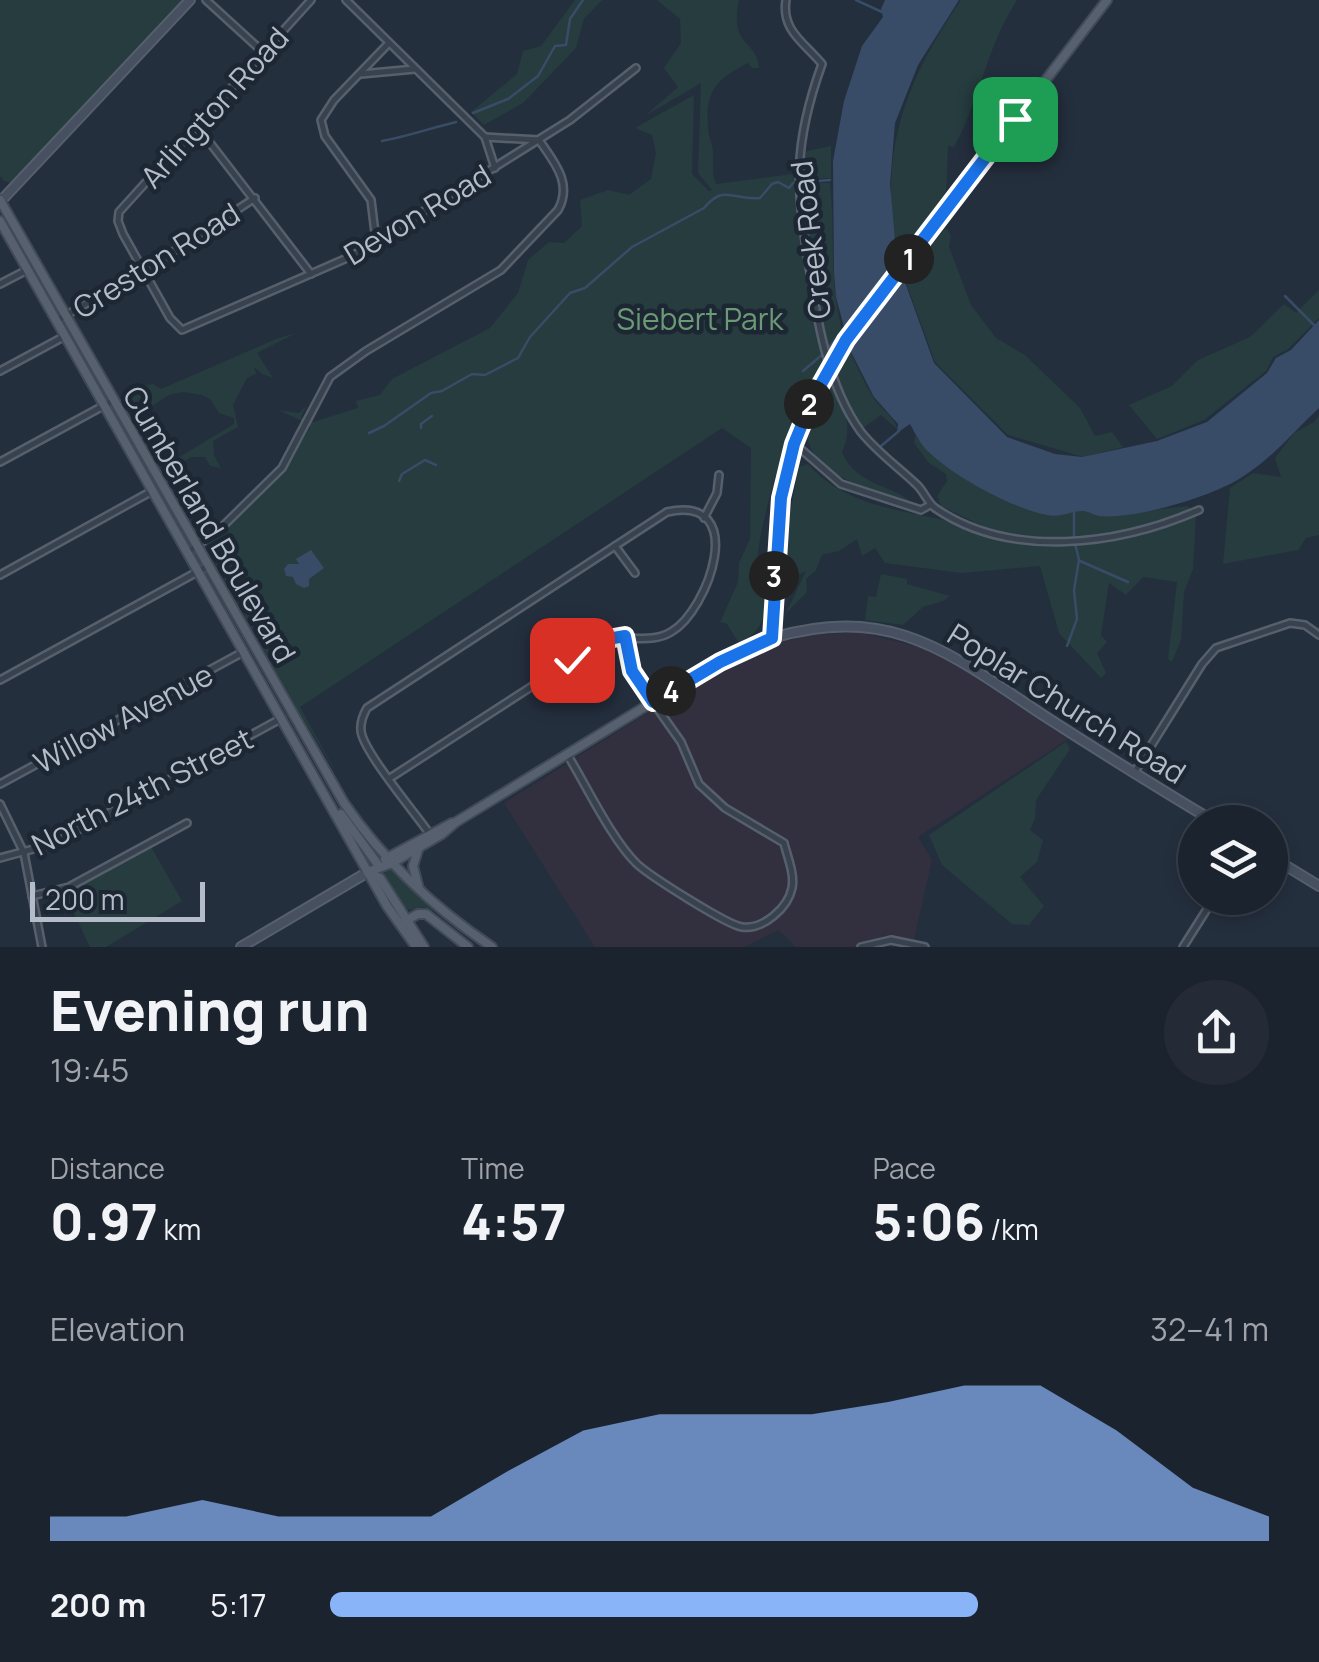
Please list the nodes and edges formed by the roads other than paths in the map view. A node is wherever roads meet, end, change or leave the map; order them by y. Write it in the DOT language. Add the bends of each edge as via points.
graph roads {
  1 [pos="190,0"];
  2 [pos="206,0"];
  3 [pos="311,0"];
  4 [pos="346,0"];
  5 [pos="786,0"];
  6 [pos="1107,0"];
  7 [pos="389,43"];
  8 [pos="264,53"];
  9 [pos="636,68"];
  10 [pos="416,69"];
  11 [pos="358,75"];
  12 [pos="197,125"];
  13 [pos="485,138"];
  14 [pos="539,140"];
  15 [pos="495,168"];
  16 [pos="255,198"];
  17 [pos="0,201"];
  18 [pos="0,221"];
  19 [pos="376,240"];
  20 [pos="27,270"];
  21 [pos="144,270"];
  22 [pos="311,274"];
  23 [pos="0,284"];
  24 [pos="66,315"];
  25 [pos="56,320"];
  26 [pos="65,336"];
  27 [pos="0,371"];
  28 [pos="114,400"];
  29 [pos="104,405"];
  30 [pos="794,444"];
  31 [pos="0,462"];
  32 [pos="719,475"];
  33 [pos="152,490"];
  34 [pos="930,505"];
  35 [pos="1198,510"];
  36 [pos="704,518"];
  37 [pos="197,546"];
  38 [pos="615,546"];
  39 [pos="188,552"];
  40 [pos="208,566"];
  41 [pos="198,571"];
  42 [pos="635,573"];
  43 [pos="0,575"];
  44 [pos="221,609"];
  45 [pos="1319,634"];
  46 [pos="625,636"];
  47 [pos="772,638"];
  48 [pos="245,651"];
  49 [pos="258,652"];
  50 [pos="0,680"];
  51 [pos="653,702"];
  52 [pos="282,718"];
  53 [pos="567,754"];
  54 [pos="1134,773"];
  55 [pos="390,778"];
  56 [pos="0,784"];
  57 [pos="321,786"];
  58 [pos="0,804"];
  59 [pos="1187,805"];
  60 [pos="187,822"];
  61 [pos="456,822"];
  62 [pos="429,833"];
  63 [pos="423,845"];
  64 [pos="24,853"];
  65 [pos="0,858"];
  66 [pos="389,860"];
  67 [pos="378,866"];
  68 [pos="1288,867"];
  69 [pos="368,872"];
  70 [pos="1319,886"];
  71 [pos="421,893"];
  72 [pos="32,896"];
  73 [pos="1203,915"];
  74 [pos="400,920"];
  75 [pos="458,924"];
  76 [pos="42,947"];
  77 [pos="240,947"];
  78 [pos="414,947"];
  79 [pos="424,947"];
  80 [pos="471,947"];
  81 [pos="492,947"];
  82 [pos="860,947"];
  83 [pos="925,947"];
  84 [pos="1183,947"];
  1 -- 17 [label="street"];
  2 -- 8 [label="street"];
  3 -- 8 [label="street, Arlington Road"];
  4 -- 7 [label="street"];
  5 -- 34 [label="street, Creek Road" via="790,30 822,64 797,178 813,294 833,374 862,432"];
  6 -- 30 [label="main road, bridge" via="846,340"];
  7 -- 10 [label="street"];
  7 -- 11 [label="street"];
  8 -- 12 [label="street, Arlington Road"];
  9 -- 14 [label="street, Devon Road"];
  10 -- 11 [label="street"];
  10 -- 13 [label="street"];
  11 -- 19 [label="street" via="328,106 321,125 371,200"];
  12 -- 16 [label="street"];
  12 -- 21 [label="street, Arlington Road" via="118,216"];
  13 -- 14 [label="street"];
  13 -- 15 [label="street"];
  14 -- 15 [label="street, Devon Road"];
  14 -- 37 [label="street" via="564,184 552,217 501,270 339,369 317,397 282,468"];
  15 -- 19 [label="street, Devon Road"];
  16 -- 21 [label="street, Creston Road"];
  16 -- 22 [label="street"];
  17 -- 24 [label="main road, Cumberland Boulevard"];
  18 -- 20 [label="main road, Cumberland Boulevard"];
  19 -- 22 [label="street, Devon Road"];
  20 -- 23 [label="street"];
  20 -- 25 [label="main road, Cumberland Boulevard"];
  21 -- 22 [label="street, Devon Road" via="182,330"];
  21 -- 24 [label="street, Creston Road"];
  24 -- 25 [label="street, Creston Road"];
  24 -- 28 [label="main road, Cumberland Boulevard"];
  25 -- 26 [label="main road, Cumberland Boulevard"];
  26 -- 27 [label="street"];
  26 -- 29 [label="main road, Cumberland Boulevard"];
  28 -- 29 [label="street"];
  28 -- 37 [label="main road, Cumberland Boulevard"];
  29 -- 31 [label="street"];
  29 -- 33 [label="main road, Cumberland Boulevard"];
  30 -- 34 [label="street" via="841,484 920,510"];
  30 -- 47 [label="main road" via="778,518"];
  32 -- 36 [label="street"];
  33 -- 39 [label="main road, Cumberland Boulevard"];
  33 -- 43 [label="street"];
  34 -- 35 [label="street, Creek Road" via="992,533 1076,542"];
  36 -- 38 [label="street" via="687,510 667,512"];
  36 -- 46 [label="street" via="715,532 717,551 687,618 661,636"];
  37 -- 39 [label="street"];
  37 -- 40 [label="main road, Cumberland Boulevard"];
  38 -- 42 [label="street"];
  38 -- 55 [label="street" via="368,708 362,736"];
  39 -- 41 [label="main road, Cumberland Boulevard"];
  40 -- 41 [label="street"];
  40 -- 49 [label="main road, Cumberland Boulevard"];
  41 -- 44 [label="main road, Cumberland Boulevard"];
  41 -- 50 [label="street"];
  44 -- 48 [label="main road, Cumberland Boulevard"];
  44 -- 49 [label="main road"];
  45 -- 54 [label="street" via="1284,624 1216,648"];
  46 -- 51 [label="street" via="632,671"];
  46 -- 55 [label="street" via="597,644"];
  47 -- 51 [label="main road"];
  47 -- 54 [label="street, Poplar Church Road" via="858,626 918,638"];
  48 -- 52 [label="main road, Cumberland Boulevard"];
  48 -- 56 [label="street, Willow Avenue"];
  49 -- 66 [label="main road, Cumberland Boulevard" via="333,786"];
  51 -- 53 [label="main road"];
  51 -- 53 [label="street" via="708,794 784,843 792,887 779,911 760,924 732,924 636,863"];
  52 -- 57 [label="main road, Cumberland Boulevard"];
  52 -- 64 [label="street, North 24th Street" via="52,844"];
  53 -- 61 [label="main road"];
  54 -- 59 [label="street, Poplar Church Road"];
  55 -- 62 [label="street"];
  57 -- 67 [label="main road"];
  57 -- 69 [label="main road, Cumberland Boulevard"];
  58 -- 64 [label="street"];
  60 -- 72 [label="street" via="69,887"];
  61 -- 62 [label="main road"];
  61 -- 63 [label="main road"];
  62 -- 66 [label="main road"];
  63 -- 66 [label="main road"];
  63 -- 71 [label="main road" via="413,866"];
  64 -- 65 [label="street, North 24th Street"];
  64 -- 72 [label="street"];
  66 -- 67 [label="main road"];
  66 -- 71 [label="main road, Cumberland Boulevard"];
  67 -- 69 [label="main road"];
  68 -- 70 [label="street"];
  69 -- 74 [label="main road, Cumberland Boulevard"];
  69 -- 77 [label="street"];
  71 -- 75 [label="main road, Cumberland Boulevard"];
  72 -- 76 [label="street"];
  73 -- 84 [label="street"];
  74 -- 78 [label="main road"];
  74 -- 79 [label="main road"];
  74 -- 80 [label="main road" via="426,914"];
  75 -- 80 [label="main road"];
  75 -- 81 [label="main road"];
  82 -- 83 [label="street" via="891,940"];
}
